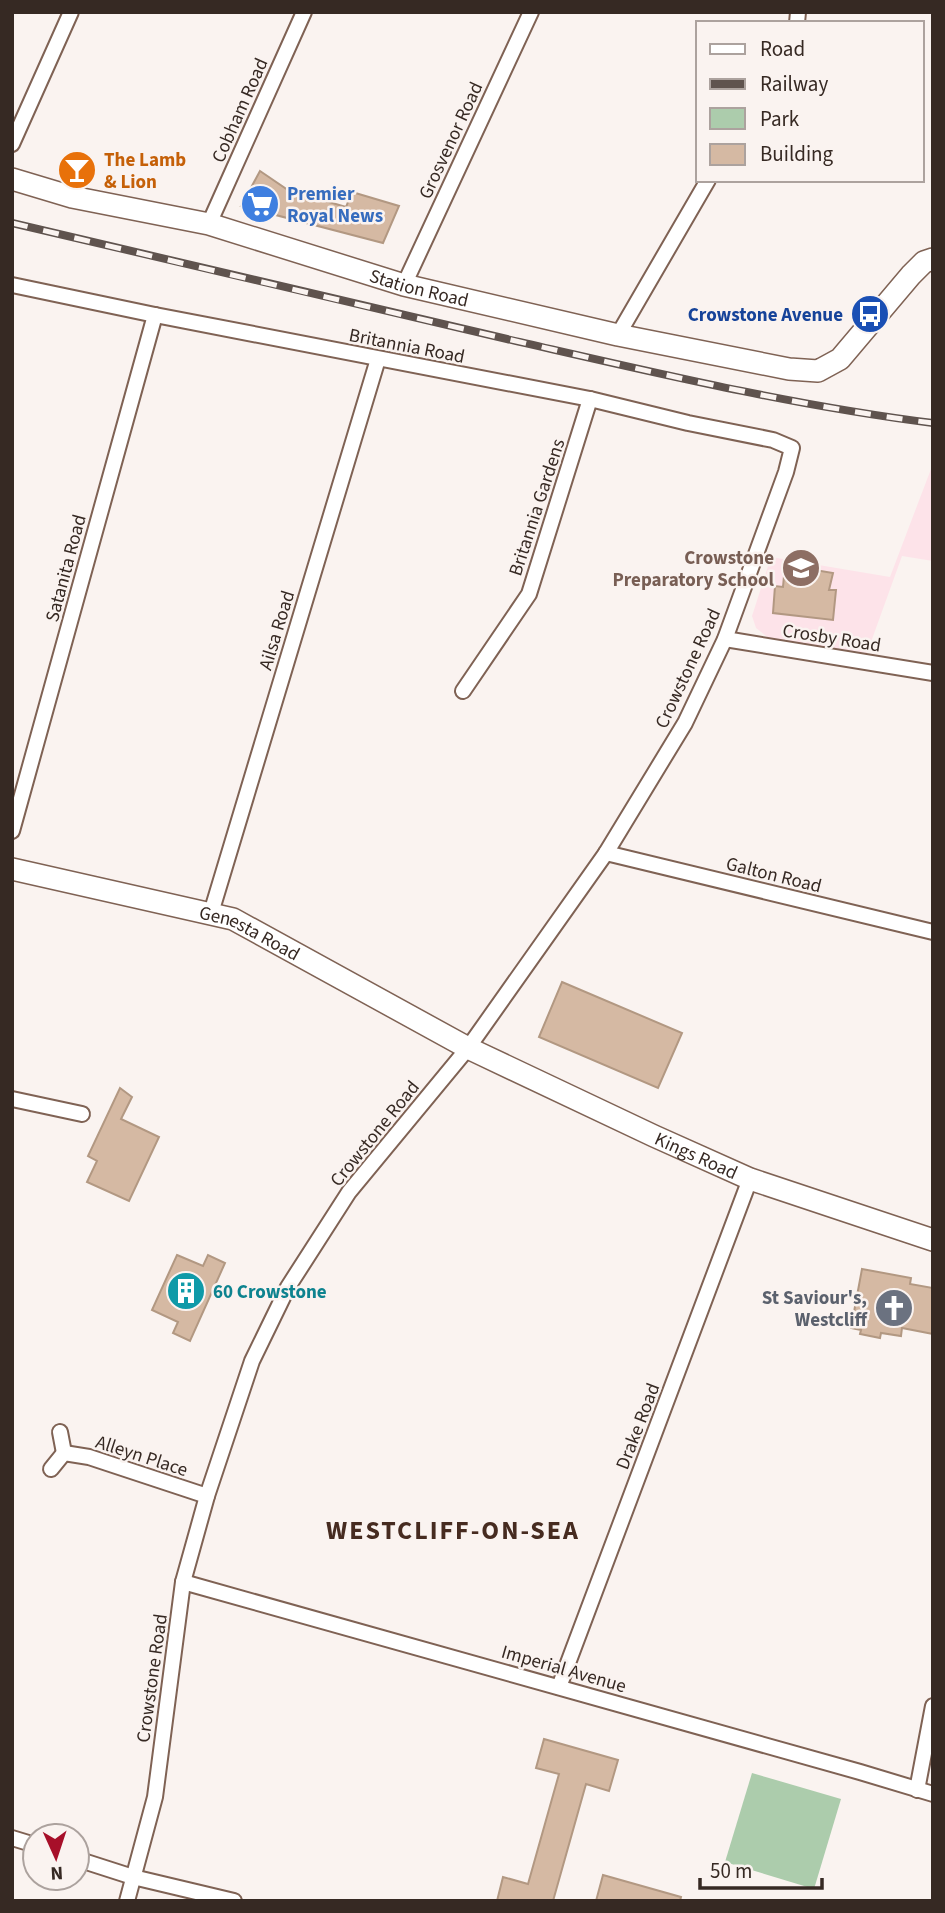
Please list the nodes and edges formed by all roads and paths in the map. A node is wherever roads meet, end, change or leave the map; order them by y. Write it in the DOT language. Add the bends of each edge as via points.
graph roads {
  1 [pos="71,12"];
  2 [pos="304,12"];
  3 [pos="531,12"];
  4 [pos="12,144"];
  5 [pos="12,179"];
  6 [pos="707,182"];
  7 [pos="209,224"];
  8 [pos="933,259"];
  9 [pos="12,285"];
  10 [pos="404,285"];
  11 [pos="155,315"];
  12 [pos="618,335"];
  13 [pos="377,359"];
  14 [pos="590,399"];
  15 [pos="792,448"];
  16 [pos="726,639"];
  17 [pos="933,673"];
  18 [pos="463,691"];
  19 [pos="12,831"];
  20 [pos="606,853"];
  21 [pos="12,869"];
  22 [pos="211,913"];
  23 [pos="933,932"];
  24 [pos="468,1048"];
  25 [pos="12,1099"];
  26 [pos="82,1114"];
  27 [pos="750,1179"];
  28 [pos="933,1240"];
  29 [pos="60,1432"];
  30 [pos="64,1453"];
  31 [pos="51,1469"];
  32 [pos="206,1496"];
  33 [pos="183,1582"];
  34 [pos="559,1687"];
  35 [pos="933,1706"];
  36 [pos="917,1790"];
  37 [pos="933,1794"];
  38 [pos="91,1864"];
  39 [pos="133,1877"];
  40 [pos="127,1901"];
  41 [pos="234,1901"];
  1 -- 4 [label="street"];
  2 -- 7 [label="street, Cobham Road"];
  3 -- 10 [label="street, Grosvenor Road"];
  5 -- 7 [label="street, Station Road" via="72,197"];
  6 -- 12 [label="street"];
  7 -- 10 [label="street, Station Road"];
  8 -- 12 [label="street, Station Road" via="911,275 840,359 818,371"];
  9 -- 11 [label="street, Britannia Road"];
  10 -- 12 [label="street, Station Road"];
  11 -- 13 [label="street, Britannia Road"];
  11 -- 19 [label="street, Satanita Road"];
  13 -- 14 [label="street, Britannia Road"];
  13 -- 22 [label="street, Ailsa Road"];
  14 -- 15 [label="street, Britannia Road"];
  14 -- 18 [label="street, Britannia Gardens" via="529,594"];
  15 -- 16 [label="street, Crowstone Road"];
  16 -- 17 [label="street, Crosby Road"];
  16 -- 20 [label="street, Crowstone Road" via="685,723"];
  20 -- 23 [label="street, Galton Road"];
  20 -- 24 [label="street, Crowstone Road"];
  21 -- 22 [label="street, Genesta Road"];
  22 -- 24 [label="street, Genesta Road" via="233,919"];
  24 -- 27 [label="street, Kings Road"];
  24 -- 32 [label="street, Crowstone Road" via="349,1192 288,1287 251,1361"];
  25 -- 26 [label="street"];
  27 -- 28 [label="street, Kings Road"];
  27 -- 34 [label="street, Drake Road"];
  29 -- 30 [label="street"];
  30 -- 31 [label="street"];
  30 -- 32 [label="street, Alleyn Place"];
  32 -- 33 [label="street, Crowstone Road"];
  33 -- 34 [label="street, Imperial Avenue"];
  33 -- 39 [label="street, Crowstone Road" via="155,1797"];
  34 -- 36 [label="street, Imperial Avenue"];
  35 -- 36 [label="street"];
  36 -- 37 [label="street, Imperial Avenue"];
  38 -- 39 [label="street"];
  39 -- 40 [label="street, Crowstone Road"];
  39 -- 41 [label="street"];
}
